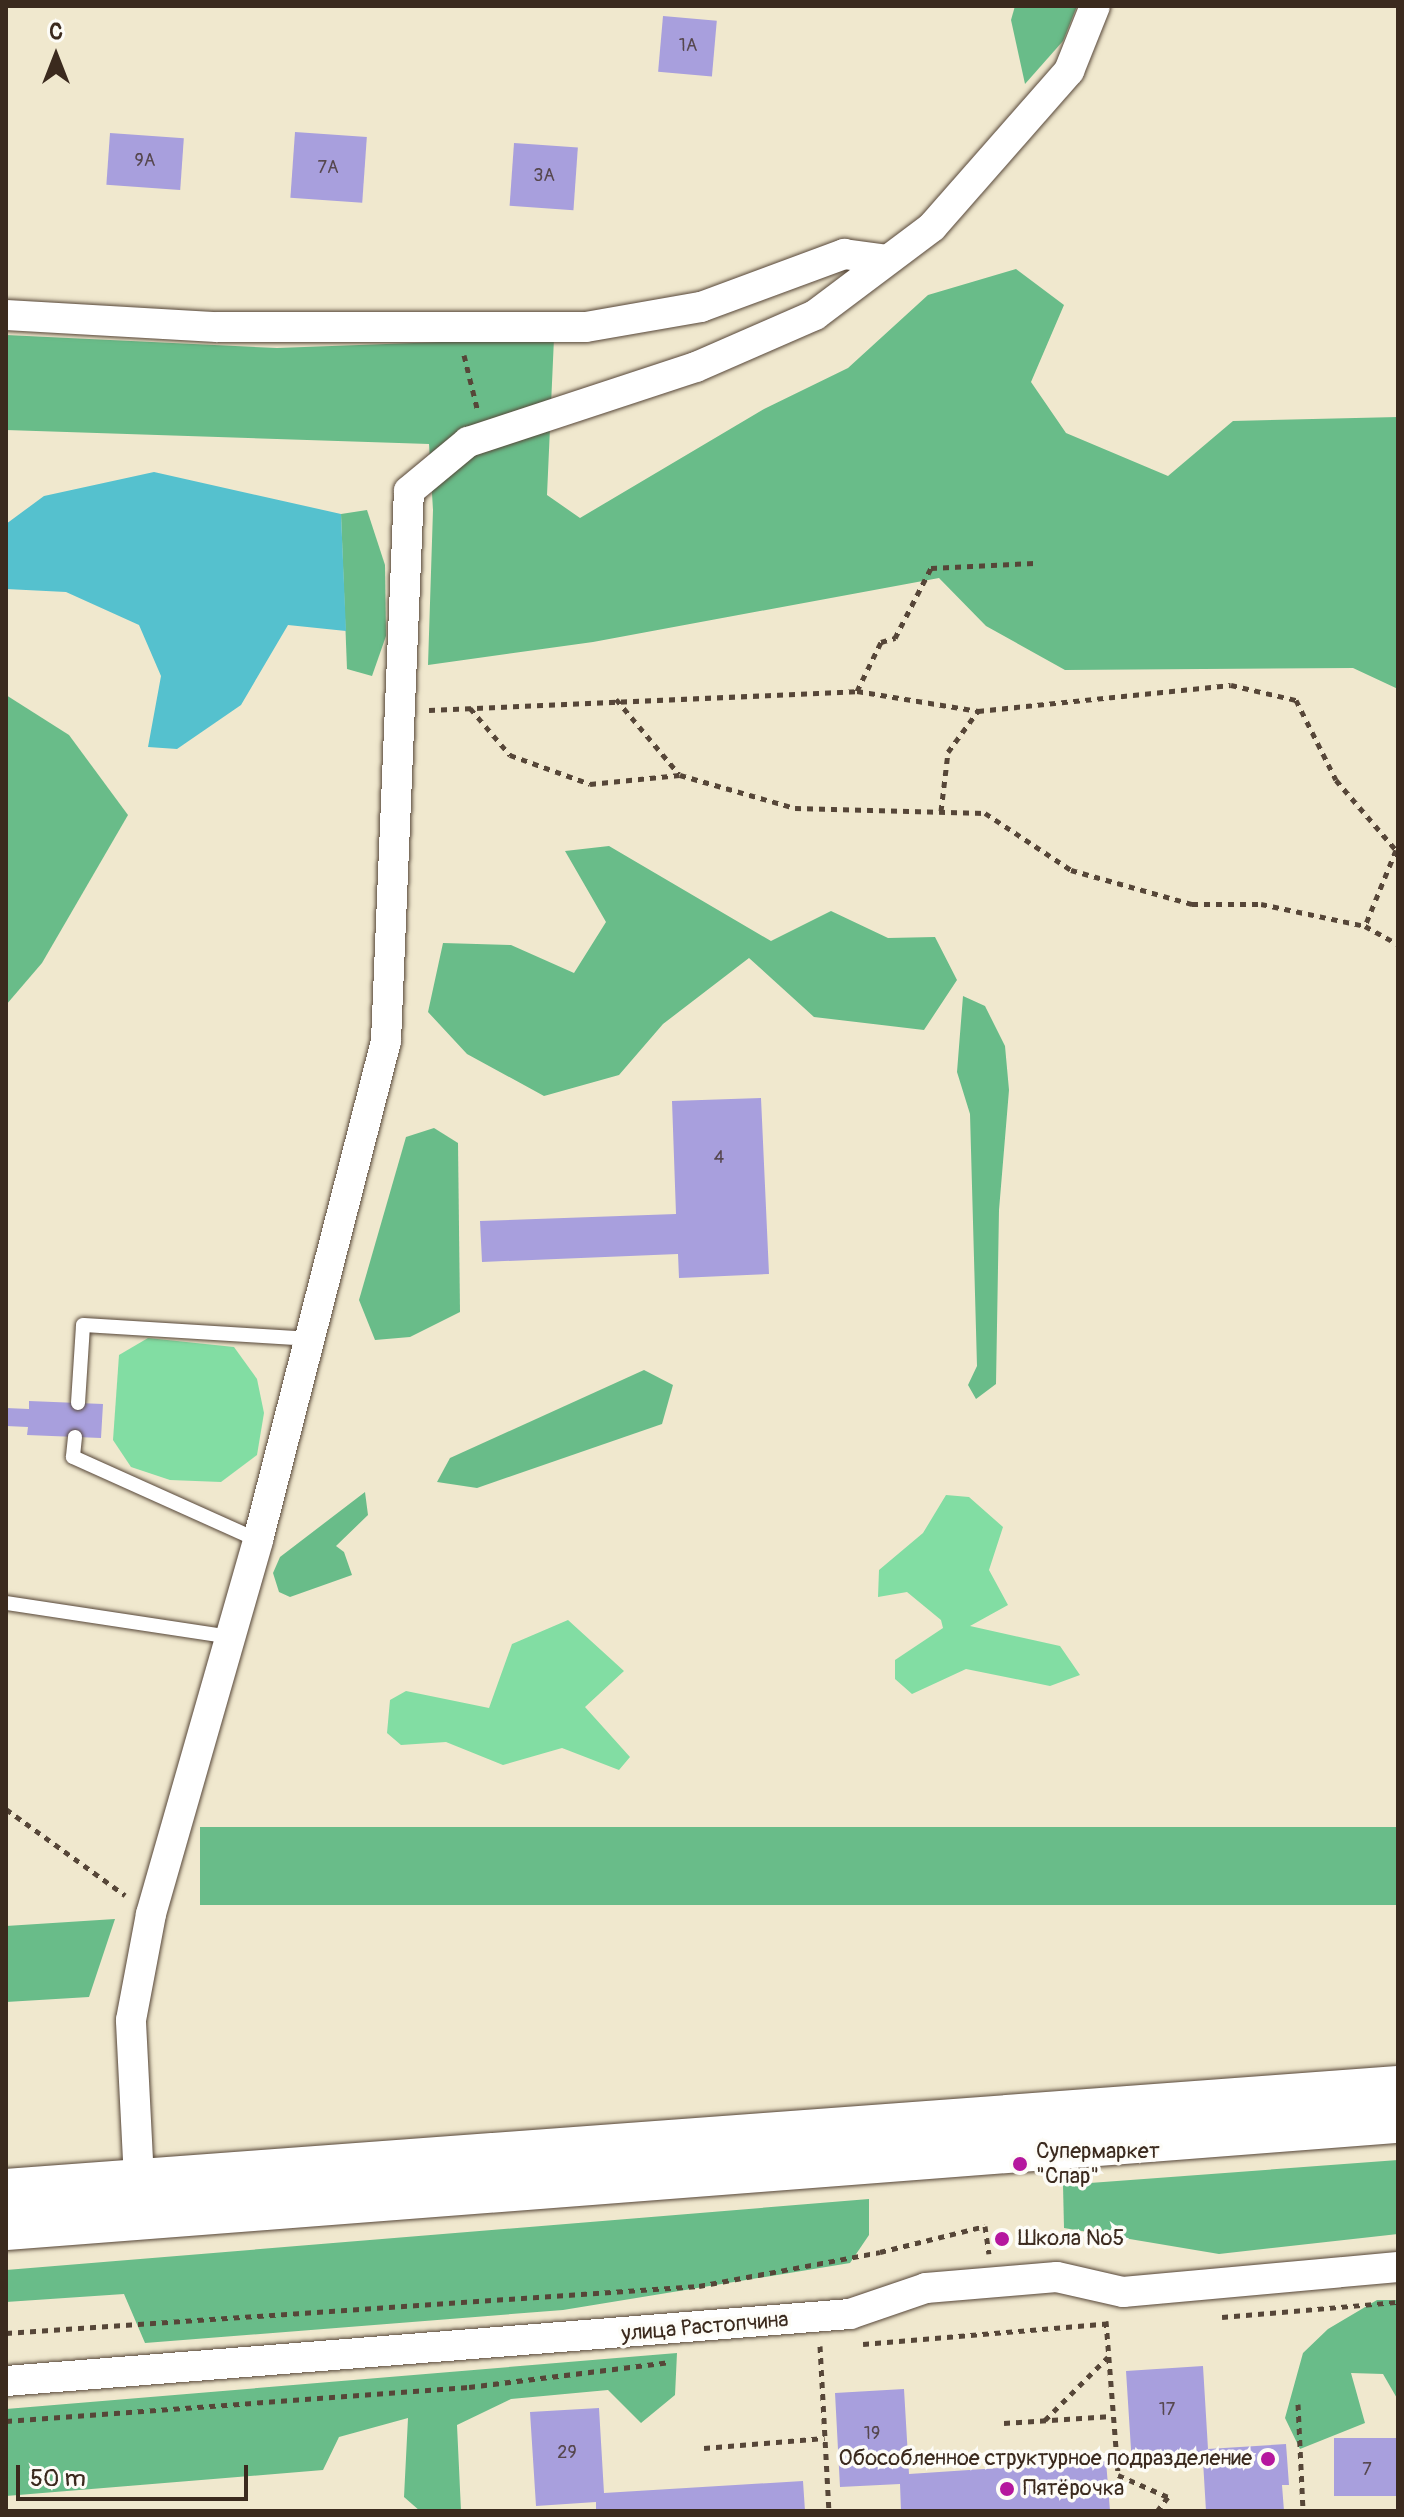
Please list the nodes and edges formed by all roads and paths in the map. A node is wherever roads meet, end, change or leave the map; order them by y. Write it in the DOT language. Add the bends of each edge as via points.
graph roads {
  1 [pos="1095,6"];
  2 [pos="887,260"];
  3 [pos="6,315"];
  4 [pos="1035,563"];
  5 [pos="857,691"];
  6 [pos="616,699"];
  7 [pos="469,707"];
  8 [pos="978,711"];
  9 [pos="400,712"];
  10 [pos="680,775"];
  11 [pos="941,811"];
  12 [pos="1365,926"];
  13 [pos="1398,944"];
  14 [pos="309,1339"];
  15 [pos="78,1403"];
  16 [pos="75,1437"];
  17 [pos="258,1540"];
  18 [pos="6,1603"];
  19 [pos="231,1637"];
  20 [pos="6,1809"];
  21 [pos="151,1914"];
  22 [pos="1398,2088"];
  23 [pos="1398,2121"];
  24 [pos="139,2180"];
  25 [pos="6,2191"];
  26 [pos="985,2226"];
  27 [pos="6,2228"];
  28 [pos="1398,2267"];
  29 [pos="1104,2288"];
  30 [pos="1398,2302"];
  31 [pos="1216,2317"];
  32 [pos="1107,2323"];
  33 [pos="1122,2323"];
  34 [pos="820,2332"];
  35 [pos="6,2333"];
  36 [pos="850,2345"];
  37 [pos="835,2346"];
  38 [pos="805,2348"];
  39 [pos="1108,2357"];
  40 [pos="683,2360"];
  41 [pos="6,2381"];
  42 [pos="1298,2404"];
  43 [pos="1112,2416"];
  44 [pos="1045,2420"];
  45 [pos="6,2421"];
  46 [pos="1004,2423"];
  47 [pos="825,2438"];
  48 [pos="704,2448"];
  49 [pos="829,2511"];
  50 [pos="1157,2511"];
  51 [pos="1303,2511"];
  1 -- 2 [label="street" via="1069,71 932,227"];
  2 -- 3 [label="street" via="844,254 701,307 586,327 217,327"];
  2 -- 9 [label="street" via="815,315 696,367 468,442 409,491"];
  4 -- 5 [label="path" via="931,568 895,638 881,642"];
  5 -- 6 [label="path"];
  5 -- 8 [label="path"];
  6 -- 7 [label="path"];
  6 -- 10 [label="path"];
  7 -- 9 [label="path"];
  7 -- 10 [label="path" via="510,755 590,784"];
  8 -- 11 [label="path" via="948,752"];
  8 -- 12 [label="path" via="1231,685 1296,700 1336,780 1396,850"];
  9 -- 14 [label="street" via="386,1041"];
  10 -- 11 [label="path" via="795,808"];
  11 -- 12 [label="path" via="985,813 1071,870 1192,904 1261,904"];
  12 -- 13 [label="path"];
  14 -- 15 [label="lane" via="83,1325"];
  14 -- 17 [label="street"];
  16 -- 17 [label="lane" via="73,1457"];
  17 -- 19 [label="street"];
  18 -- 19 [label="lane"];
  19 -- 21 [label="street"];
  20 -- 21 [label="path"];
  21 -- 24 [label="street" via="131,2020"];
  22 -- 24 [label="highway"];
  23 -- 27 [label="highway"];
  24 -- 25 [label="highway"];
  26 -- 35 [label="path" via="699,2286"];
  28 -- 29 [label="street, улица Растопчина" via="1123,2292"];
  29 -- 32 [label="path"];
  29 -- 34 [label="street, улица Растопчина" via="1057,2277 926,2288 850,2314"];
  30 -- 31 [label="path"];
  32 -- 33 [label="path"];
  32 -- 36 [label="path"];
  32 -- 39 [label="path"];
  34 -- 37 [label="path"];
  34 -- 38 [label="path"];
  34 -- 41 [label="street, улица Растопчина"];
  34 -- 47 [label="path"];
  39 -- 43 [label="path"];
  39 -- 44 [label="path"];
  40 -- 45 [label="path" via="469,2387"];
  42 -- 51 [label="path"];
  43 -- 44 [label="path"];
  43 -- 50 [label="path" via="1118,2475 1168,2497"];
  44 -- 46 [label="path"];
  47 -- 48 [label="path"];
  47 -- 49 [label="path"];
}
